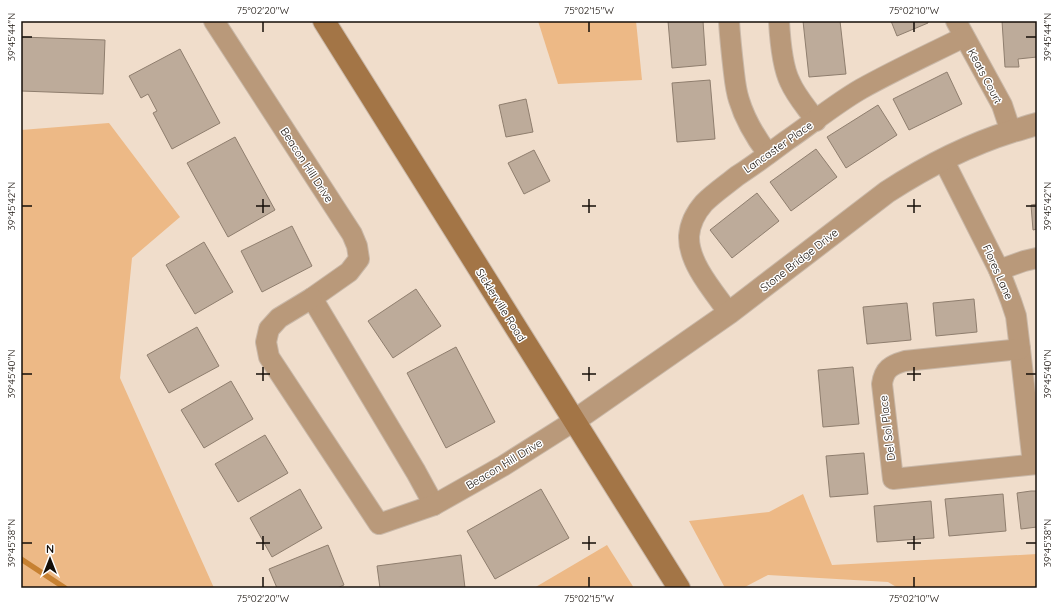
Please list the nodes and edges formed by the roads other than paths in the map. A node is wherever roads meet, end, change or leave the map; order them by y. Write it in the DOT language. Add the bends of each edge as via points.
graph roads {
  1 [pos="214,21"];
  2 [pos="324,21"];
  3 [pos="729,21"];
  4 [pos="779,21"];
  5 [pos="960,29"];
  6 [pos="816,121"];
  7 [pos="1037,124"];
  8 [pos="1011,132"];
  9 [pos="768,154"];
  10 [pos="943,160"];
  11 [pos="1037,258"];
  12 [pos="999,270"];
  13 [pos="312,298"];
  14 [pos="729,313"];
  15 [pos="1020,349"];
  16 [pos="574,421"];
  17 [pos="1035,464"];
  18 [pos="434,505"];
  19 [pos="679,588"];
  1 -- 13 [label="street, Beacon Hill Drive" via="352,234 357,246 359,259 349,272"];
  2 -- 16 [label="main road, Sicklerville Road"];
  3 -- 9 [label="street" via="738,98 758,141"];
  4 -- 6 [label="street" via="787,75 793,89"];
  5 -- 6 [label="street, Lancaster Place" via="860,90"];
  5 -- 8 [label="street, Keats Court" via="1002,105"];
  6 -- 9 [label="street, Lancaster Place"];
  7 -- 8 [label="street, Stone Bridge Drive"];
  8 -- 10 [label="street, Stone Bridge Drive" via="979,143"];
  9 -- 14 [label="street, Lancaster Place" via="704,203 691,225 691,253"];
  10 -- 12 [label="street, Flores Lane"];
  10 -- 14 [label="street, Stone Bridge Drive" via="887,192"];
  11 -- 12 [label="street"];
  12 -- 15 [label="street, Flores Lane" via="1016,316"];
  13 -- 18 [label="street"];
  13 -- 18 [label="street, Beacon Hill Drive" via="279,318 269,329 266,342 270,357 379,524"];
  14 -- 16 [label="street, Stone Bridge Drive"];
  15 -- 17 [label="street, Flores Lane"];
  15 -- 17 [label="street, Del Sol Place" via="905,361 894,364 886,371 882,384 893,479"];
  16 -- 18 [label="street, Beacon Hill Drive" via="503,466"];
  16 -- 19 [label="main road, Sicklerville Road"];
}
